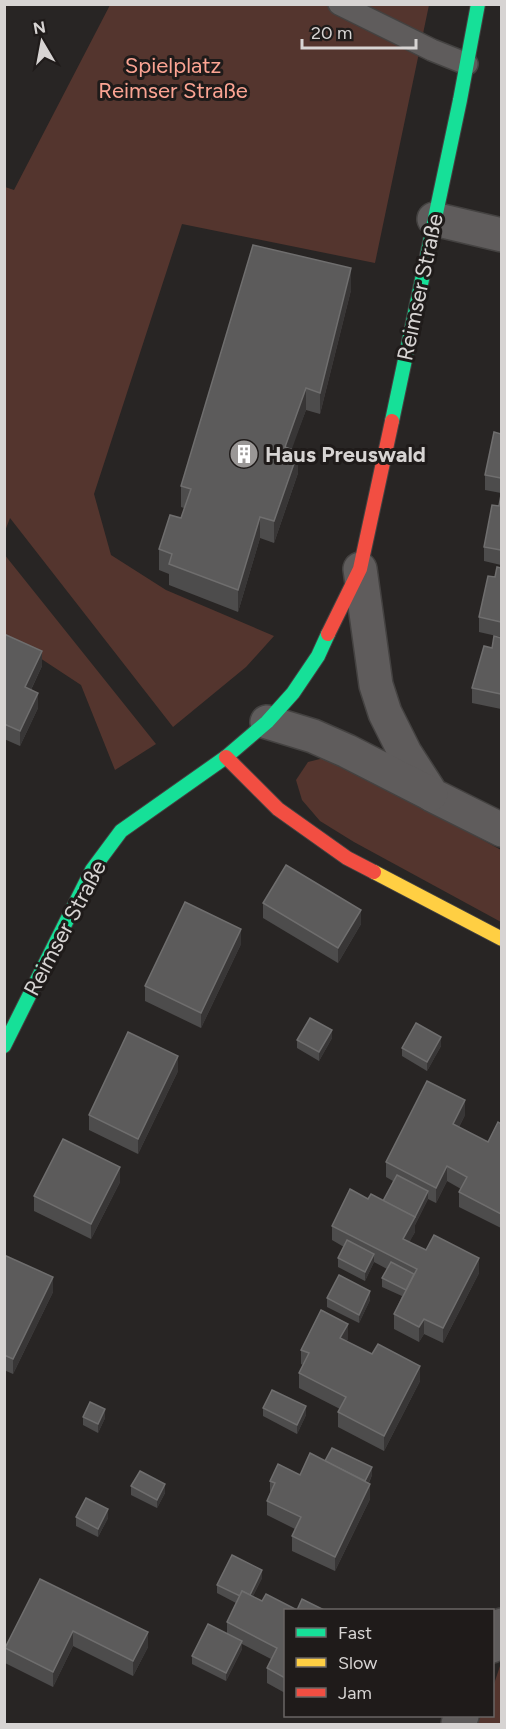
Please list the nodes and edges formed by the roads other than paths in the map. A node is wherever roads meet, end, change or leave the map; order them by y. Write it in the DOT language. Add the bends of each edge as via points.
graph roads {
  1 [pos="339,4"];
  2 [pos="478,4"];
  3 [pos="467,64"];
  4 [pos="434,219"];
  5 [pos="501,235"];
  6 [pos="360,569"];
  7 [pos="267,722"];
  8 [pos="226,757"];
  9 [pos="432,795"];
  10 [pos="501,830"];
  11 [pos="501,939"];
  12 [pos="4,1046"];
  13 [pos="501,1625"];
  14 [pos="494,1641"];
  1 -- 3 [label="lane"];
  2 -- 3 [label="street, Reimser Straße"];
  3 -- 4 [label="street, Reimser Straße"];
  4 -- 5 [label="street"];
  4 -- 6 [label="street, Reimser Straße"];
  6 -- 7 [label="street, Reimser Straße" via="318,656"];
  6 -- 9 [label="street, Reimser Straße" via="382,704 405,753"];
  7 -- 8 [label="street, Reimser Straße"];
  7 -- 9 [label="street" via="347,751"];
  8 -- 11 [label="street" via="278,809 347,858"];
  8 -- 12 [label="street, Reimser Straße" via="121,831 92,870"];
  9 -- 10 [label="street"];
  13 -- 14 [label="street"];
}
